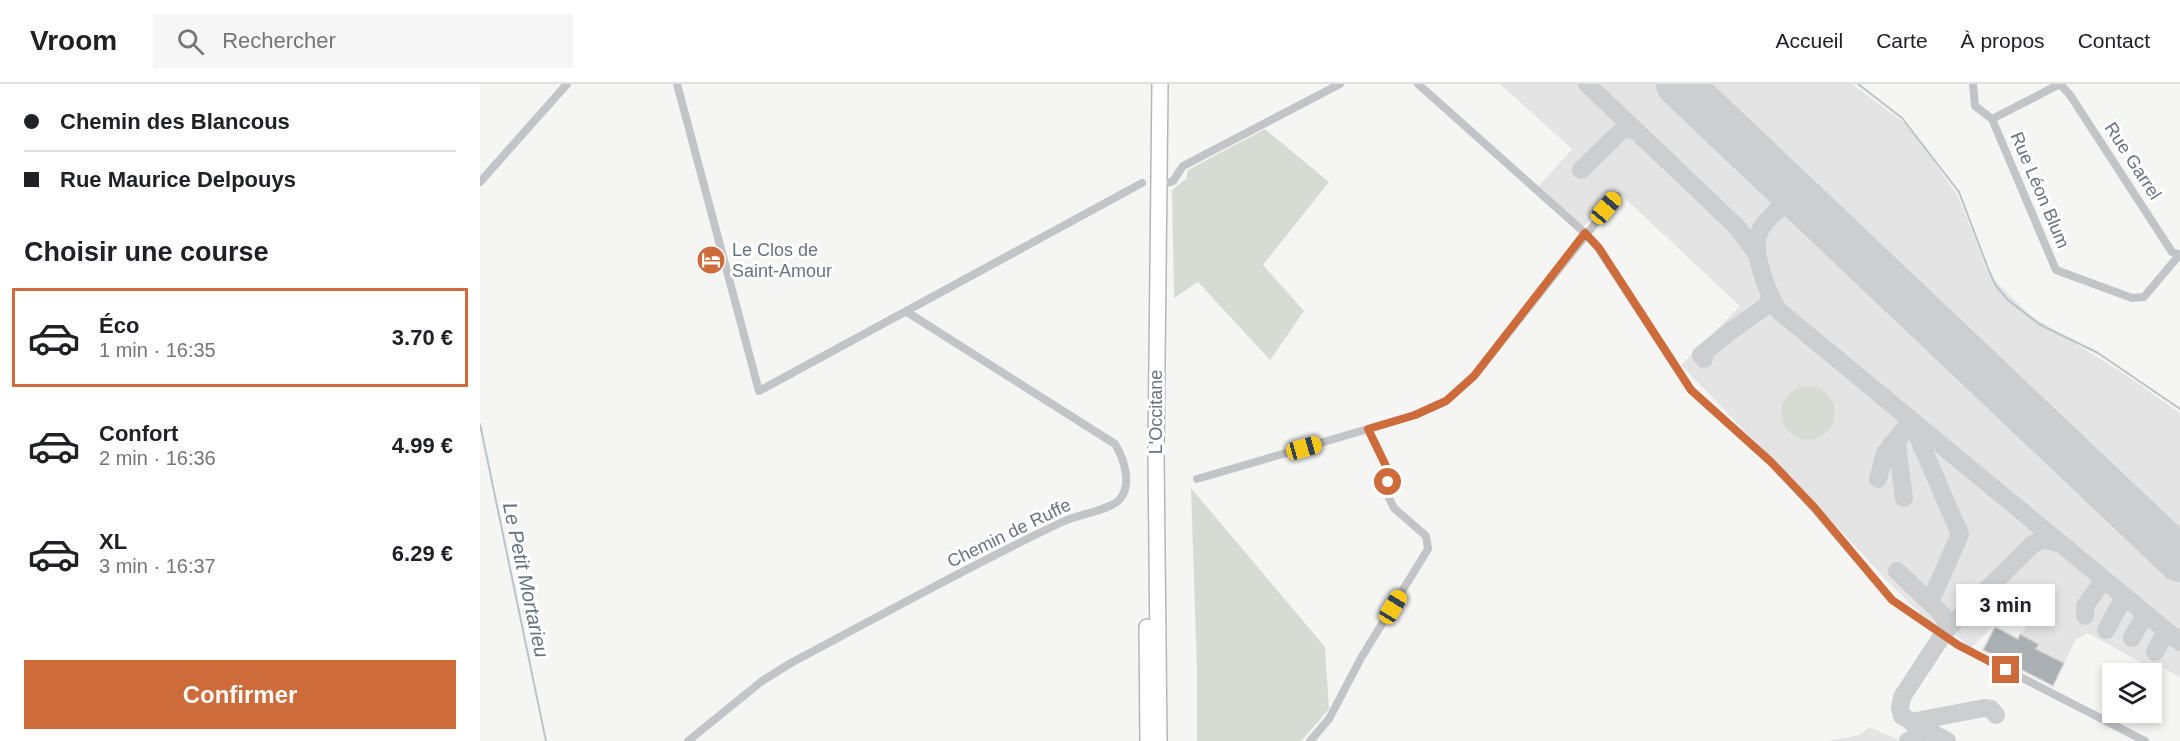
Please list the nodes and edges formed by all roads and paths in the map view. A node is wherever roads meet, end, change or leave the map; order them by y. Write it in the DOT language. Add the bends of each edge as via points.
graph roads {
  1 [pos="567,84"];
  2 [pos="677,84"];
  3 [pos="1150,84"];
  4 [pos="1160,84"];
  5 [pos="1340,84"];
  6 [pos="1418,84"];
  7 [pos="1973,84"];
  8 [pos="2060,84"];
  9 [pos="1992,119"];
  10 [pos="480,182"];
  11 [pos="1142,183"];
  12 [pos="1167,183"];
  13 [pos="1617,196"];
  14 [pos="1585,233"];
  15 [pos="2180,254"];
  16 [pos="907,312"];
  17 [pos="1368,429"];
  18 [pos="1197,479"];
  19 [pos="1154,739"];
  20 [pos="688,741"];
  21 [pos="1310,741"];
  22 [pos="2145,741"];
  1 -- 10 [label="street"];
  2 -- 16 [label="street" via="759,391"];
  3 -- 19 [label="highway, L'Occitane" via="1147,709"];
  4 -- 19 [label="highway, L'Occitane"];
  5 -- 12 [label="street" via="1183,166"];
  6 -- 14 [label="street"];
  7 -- 9 [label="street, Rue Léon Blum" via="1975,106"];
  8 -- 9 [label="street, Rue Léon Blum"];
  8 -- 15 [label="street, Rue Garrel" via="2172,252"];
  9 -- 15 [label="street, Rue Léon Blum" via="2056,270 2132,298 2144,297"];
  11 -- 16 [label="street"];
  13 -- 14 [label="street"];
  14 -- 17 [label="street" via="1474,376 1446,401"];
  14 -- 22 [label="street" via="1599,248 1691,390 1771,462 1892,600 1958,645"];
  16 -- 20 [label="street, Chemin de Ruffe" via="1115,444 1125,465 1123,495 1113,504 1062,522 791,663 762,681"];
  17 -- 18 [label="street"];
  17 -- 21 [label="street" via="1386,466 1389,498 1394,508 1426,536 1428,549 1361,658 1329,719"];
}
